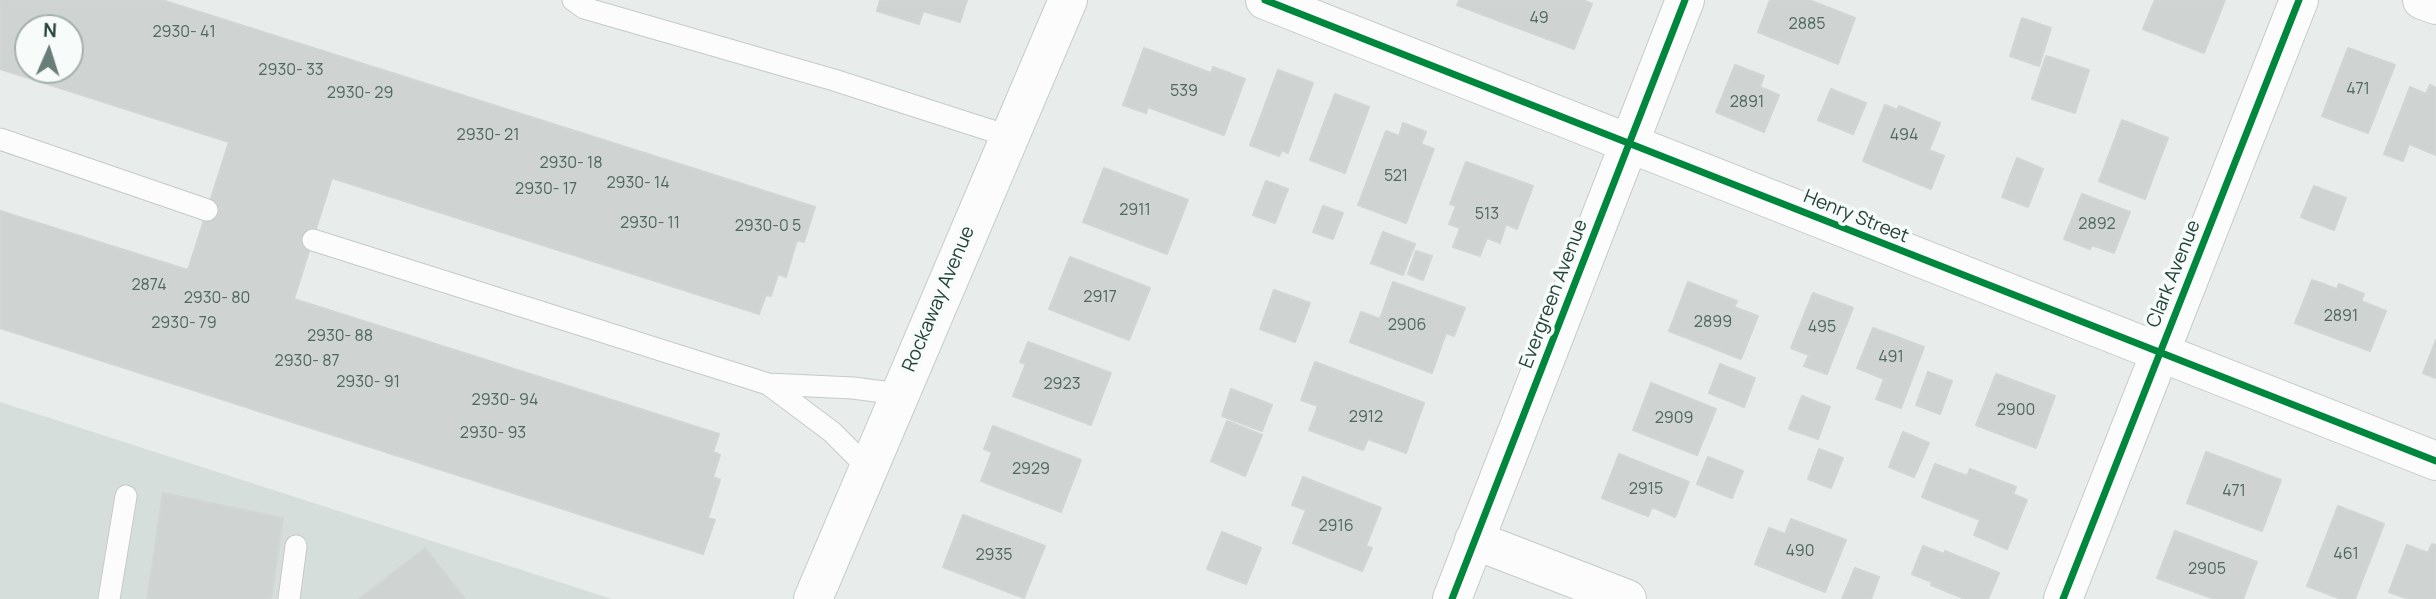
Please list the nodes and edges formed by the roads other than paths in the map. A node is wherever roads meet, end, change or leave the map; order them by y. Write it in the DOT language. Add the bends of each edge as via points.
graph roads {
  1 [pos="573,0"];
  2 [pos="1068,0"];
  3 [pos="1265,0"];
  4 [pos="1685,0"];
  5 [pos="2299,0"];
  6 [pos="2422,0"];
  7 [pos="2436,5"];
  8 [pos="1008,136"];
  9 [pos="0,139"];
  10 [pos="1629,144"];
  11 [pos="207,210"];
  12 [pos="313,240"];
  13 [pos="2160,353"];
  14 [pos="768,384"];
  15 [pos="900,394"];
  16 [pos="2436,461"];
  17 [pos="868,468"];
  18 [pos="126,496"];
  19 [pos="1474,540"];
  20 [pos="296,547"];
  21 [pos="108,599"];
  22 [pos="289,599"];
  23 [pos="813,599"];
  24 [pos="1452,599"];
  25 [pos="1626,599"];
  26 [pos="2063,599"];
  1 -- 8 [label="lane" via="584,8"];
  2 -- 8 [label="street, Rockaway Avenue"];
  3 -- 10 [label="street, Henry Street"];
  4 -- 10 [label="street, Evergreen Avenue"];
  5 -- 13 [label="street, Clark Avenue"];
  6 -- 7 [label="street"];
  8 -- 15 [label="street, Rockaway Avenue"];
  9 -- 11 [label="lane"];
  10 -- 13 [label="street, Henry Street"];
  10 -- 19 [label="street, Evergreen Avenue"];
  12 -- 14 [label="lane"];
  13 -- 16 [label="street, Henry Street"];
  13 -- 26 [label="street, Clark Avenue"];
  14 -- 15 [label="lane"];
  14 -- 17 [label="lane" via="832,432"];
  15 -- 17 [label="street, Rockaway Avenue"];
  17 -- 23 [label="street, Rockaway Avenue"];
  18 -- 21 [label="lane"];
  19 -- 24 [label="street, Evergreen Avenue"];
  19 -- 25 [label="street"];
  20 -- 22 [label="lane"];
}
